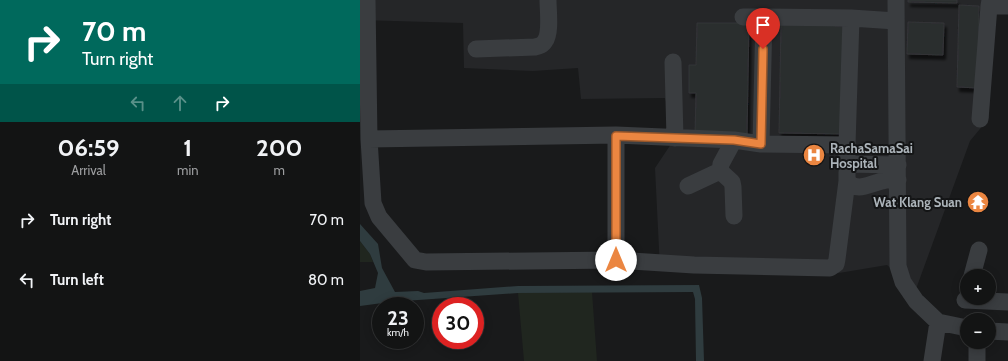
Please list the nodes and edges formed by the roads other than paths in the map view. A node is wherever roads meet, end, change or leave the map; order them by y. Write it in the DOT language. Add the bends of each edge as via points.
graph roads {
  1 [pos="367,0"];
  2 [pos="548,0"];
  3 [pos="896,0"];
  4 [pos="989,3"];
  5 [pos="1008,6"];
  6 [pos="743,17"];
  7 [pos="764,17"];
  8 [pos="851,18"];
  9 [pos="896,21"];
  10 [pos="476,49"];
  11 [pos="673,62"];
  12 [pos="980,119"];
  13 [pos="616,136"];
  14 [pos="674,138"];
  15 [pos="369,139"];
  16 [pos="734,140"];
  17 [pos="761,144"];
  18 [pos="847,145"];
  19 [pos="847,164"];
  20 [pos="720,171"];
  21 [pos="898,172"];
  22 [pos="847,181"];
  23 [pos="688,186"];
  24 [pos="734,216"];
  25 [pos="979,250"];
  26 [pos="616,260"];
  27 [pos="974,269"];
  28 [pos="996,301"];
  29 [pos="1008,302"];
  30 [pos="938,322"];
  31 [pos="960,327"];
  32 [pos="996,331"];
  33 [pos="1008,332"];
  34 [pos="978,349"];
  35 [pos="932,361"];
  36 [pos="977,361"];
  1 -- 15 [label="street"];
  2 -- 10 [label="street" via="548,33 542,45 534,48"];
  3 -- 9 [label="street"];
  4 -- 5 [label="street"];
  4 -- 12 [label="street"];
  6 -- 7 [label="street"];
  7 -- 8 [label="street"];
  7 -- 17 [label="street"];
  8 -- 9 [label="street"];
  8 -- 18 [label="street"];
  9 -- 21 [label="street"];
  11 -- 14 [label="street"];
  13 -- 14 [label="street"];
  13 -- 15 [label="street"];
  13 -- 26 [label="street"];
  14 -- 16 [label="street"];
  15 -- 26 [label="street" via="373,204 379,217 415,260"];
  16 -- 17 [label="street"];
  16 -- 20 [label="street"];
  17 -- 18 [label="street"];
  18 -- 19 [label="street"];
  19 -- 21 [label="street"];
  19 -- 22 [label="street"];
  20 -- 23 [label="street"];
  20 -- 24 [label="street" via="732,182"];
  21 -- 22 [label="street" via="860,188 850,185"];
  21 -- 30 [label="street" via="898,266 903,282 916,300"];
  22 -- 26 [label="street" via="837,259 836,264 830,268"];
  25 -- 27 [label="street"];
  28 -- 29 [label="street"];
  30 -- 31 [label="street"];
  30 -- 35 [label="street"];
  32 -- 33 [label="street"];
  34 -- 36 [label="street"];
}
